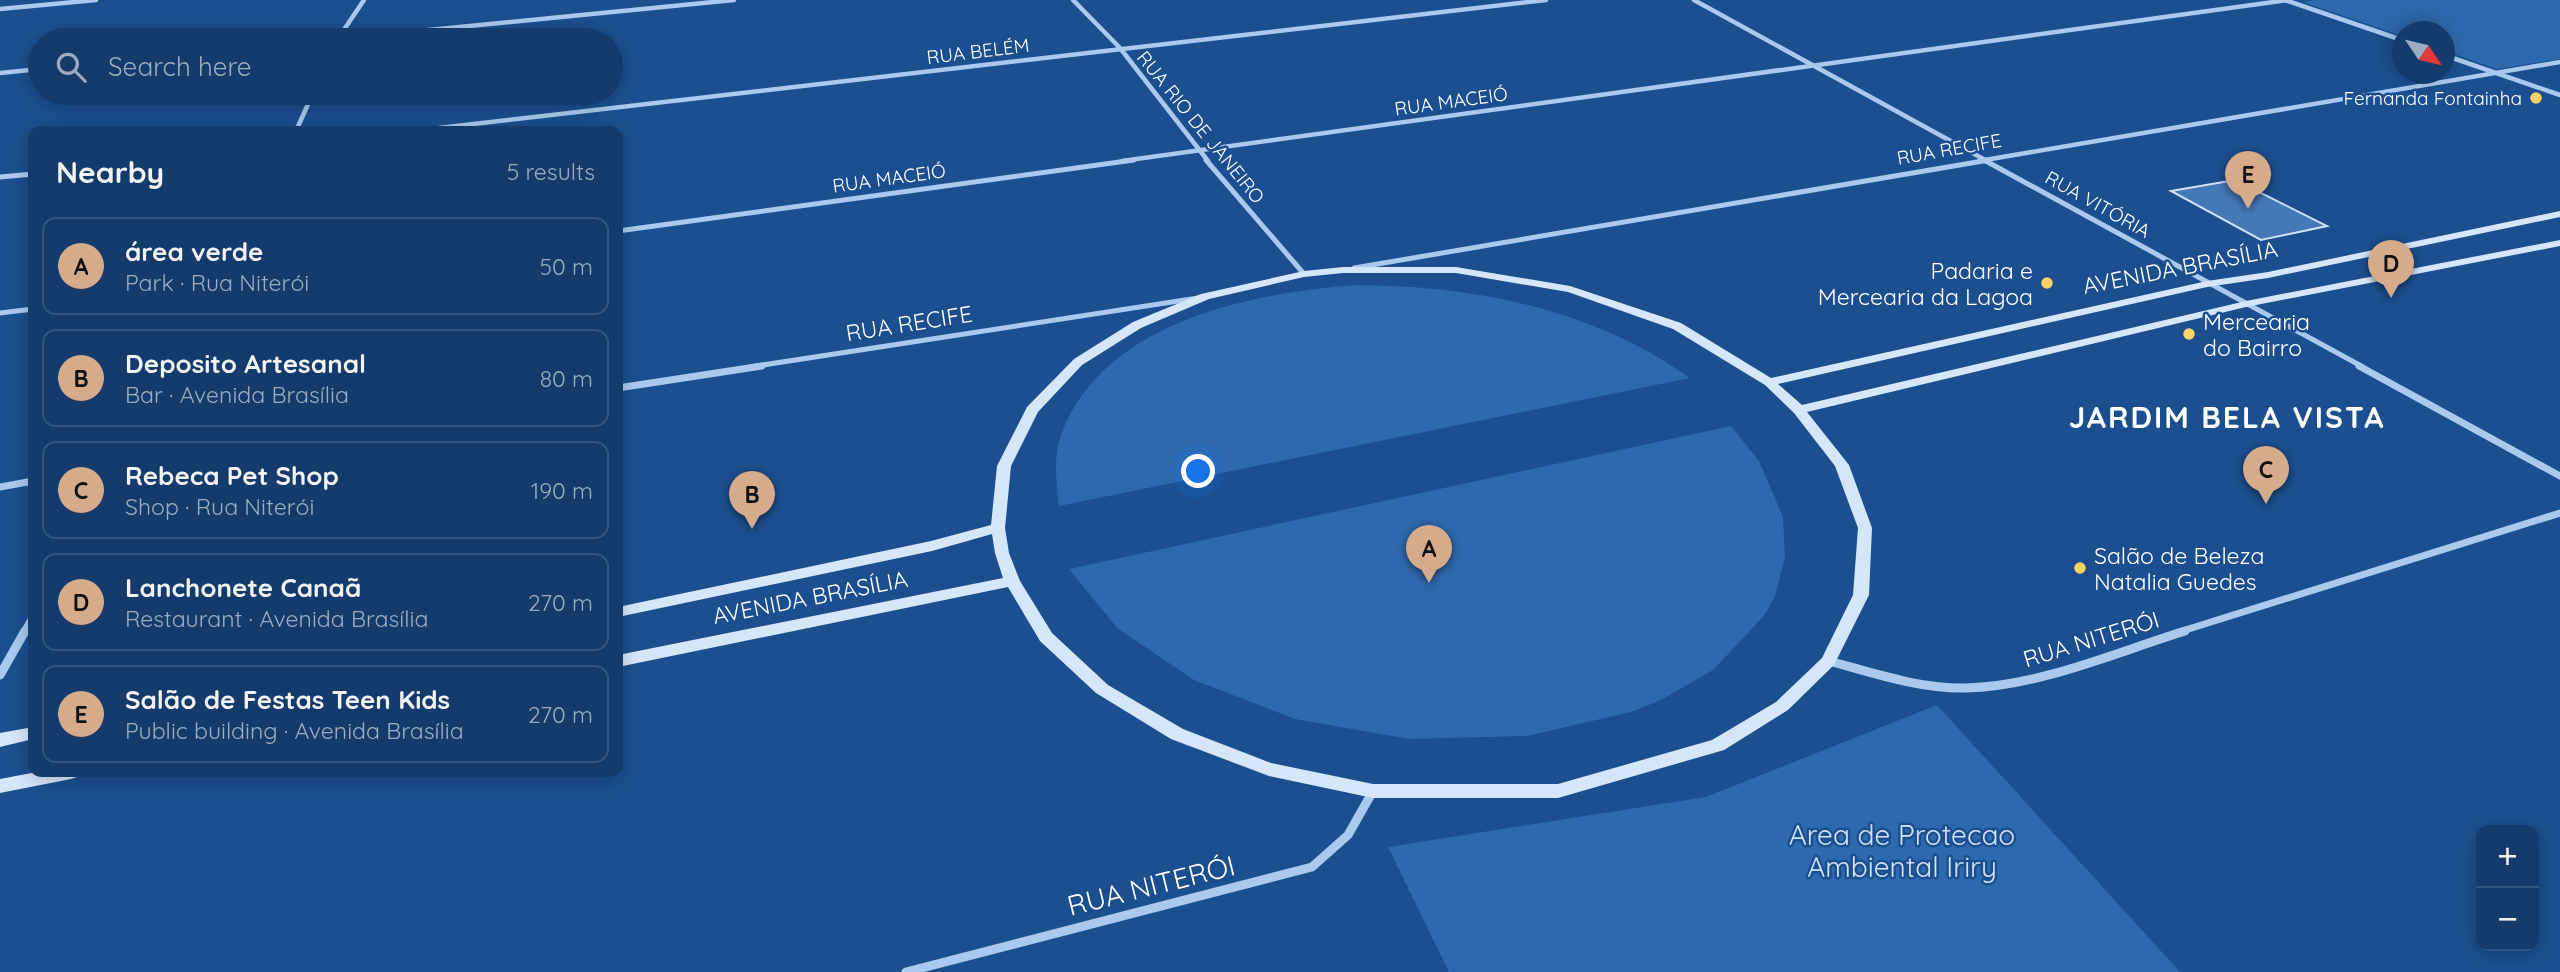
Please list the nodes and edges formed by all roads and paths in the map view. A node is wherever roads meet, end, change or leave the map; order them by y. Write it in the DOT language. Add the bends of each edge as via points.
graph roads {
  1 [pos="96,0"];
  2 [pos="364,0"];
  3 [pos="734,0"];
  4 [pos="1073,0"];
  5 [pos="1546,0"];
  6 [pos="1694,0"];
  7 [pos="2286,0"];
  8 [pos="0,9"];
  9 [pos="345,28"];
  10 [pos="456,28"];
  11 [pos="2392,36"];
  12 [pos="1120,48"];
  13 [pos="2455,59"];
  14 [pos="2560,62"];
  15 [pos="1816,66"];
  16 [pos="28,70"];
  17 [pos="0,74"];
  18 [pos="2499,74"];
  19 [pos="2560,95"];
  20 [pos="308,105"];
  21 [pos="298,126"];
  22 [pos="456,126"];
  23 [pos="1200,152"];
  24 [pos="1986,159"];
  25 [pos="28,174"];
  26 [pos="0,177"];
  27 [pos="2560,214"];
  28 [pos="623,230"];
  29 [pos="2560,243"];
  30 [pos="1343,270"];
  31 [pos="1304,274"];
  32 [pos="2207,284"];
  33 [pos="1205,296"];
  34 [pos="2246,304"];
  35 [pos="28,310"];
  36 [pos="0,313"];
  37 [pos="1769,382"];
  38 [pos="623,387"];
  39 [pos="1800,410"];
  40 [pos="2560,477"];
  41 [pos="28,482"];
  42 [pos="0,487"];
  43 [pos="2560,513"];
  44 [pos="998,528"];
  45 [pos="1012,581"];
  46 [pos="623,611"];
  47 [pos="28,625"];
  48 [pos="623,660"];
  49 [pos="1828,661"];
  50 [pos="0,675"];
  51 [pos="28,734"];
  52 [pos="0,740"];
  53 [pos="46,777"];
  54 [pos="0,786"];
  55 [pos="1373,792"];
  56 [pos="906,972"];
  1 -- 8 [label="street"];
  2 -- 9 [label="street"];
  3 -- 10 [label="street"];
  4 -- 12 [label="street, RUA RIO DE JANEIRO"];
  5 -- 12 [label="street, RUA BELÉM"];
  6 -- 15 [label="street, RUA VITÓRIA"];
  7 -- 11 [label="street"];
  7 -- 15 [label="street, RUA MACEIÓ"];
  12 -- 22 [label="street, RUA BELÉM"];
  12 -- 23 [label="street, RUA RIO DE JANEIRO"];
  13 -- 18 [label="street"];
  14 -- 18 [label="street, RUA RECIFE"];
  15 -- 23 [label="street, RUA MACEIÓ"];
  15 -- 24 [label="street, RUA VITÓRIA"];
  16 -- 17 [label="street"];
  18 -- 19 [label="street"];
  18 -- 24 [label="street, RUA RECIFE"];
  20 -- 21 [label="street"];
  23 -- 28 [label="street, RUA MACEIÓ"];
  23 -- 31 [label="street, RUA RIO DE JANEIRO"];
  24 -- 30 [label="street, RUA RECIFE"];
  24 -- 32 [label="street, RUA VITÓRIA"];
  25 -- 26 [label="street"];
  27 -- 32 [label="street, AVENIDA BRASÍLIA"];
  29 -- 34 [label="street"];
  30 -- 31 [label="street"];
  30 -- 37 [label="street" via="1456,270 1570,289 1677,326"];
  31 -- 33 [label="street"];
  32 -- 34 [label="street, RUA VITÓRIA"];
  32 -- 37 [label="street, AVENIDA BRASÍLIA"];
  33 -- 38 [label="street, RUA RECIFE"];
  33 -- 44 [label="street" via="1137,325 1078,362 1032,410 1004,466"];
  34 -- 39 [label="street"];
  34 -- 40 [label="street, RUA VITÓRIA"];
  35 -- 36 [label="street"];
  37 -- 39 [label="street"];
  39 -- 49 [label="street" via="1842,465 1865,528 1861,595"];
  41 -- 42 [label="street"];
  43 -- 49 [label="street, RUA NITERÓI" via="2024,681 1965,688 1900,681"];
  44 -- 45 [label="street"];
  44 -- 46 [label="street, AVENIDA BRASÍLIA"];
  45 -- 48 [label="street, AVENIDA BRASÍLIA"];
  45 -- 55 [label="street" via="1046,636 1102,689 1177,734 1269,769"];
  47 -- 50 [label="street"];
  49 -- 55 [label="street" via="1782,706 1718,745 1558,792"];
  51 -- 52 [label="street"];
  53 -- 54 [label="street"];
  55 -- 56 [label="street, RUA NITERÓI" via="1342,845 1312,867"];
}
